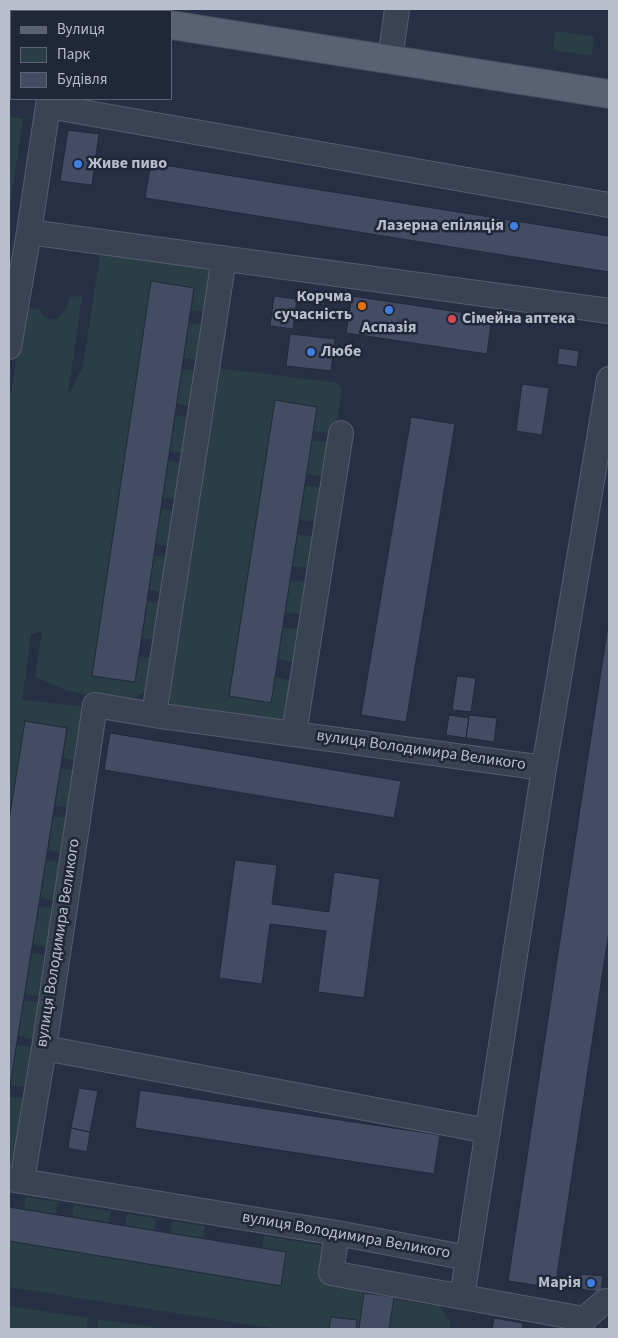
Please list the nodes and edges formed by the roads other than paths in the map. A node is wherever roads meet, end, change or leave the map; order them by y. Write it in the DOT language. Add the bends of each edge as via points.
graph roads {
  1 [pos="397,9"];
  2 [pos="172,25"];
  3 [pos="390,60"];
  4 [pos="609,94"];
  5 [pos="49,102"];
  6 [pos="609,205"];
  7 [pos="29,232"];
  8 [pos="224,258"];
  9 [pos="14,286"];
  10 [pos="609,311"];
  11 [pos="9,347"];
  12 [pos="609,379"];
  13 [pos="341,433"];
  14 [pos="154,715"];
  15 [pos="294,734"];
  16 [pos="544,768"];
  17 [pos="44,1048"];
  18 [pos="488,1131"];
  19 [pos="15,1180"];
  20 [pos="337,1233"];
  21 [pos="468,1258"];
  22 [pos="462,1297"];
  23 [pos="605,1301"];
  24 [pos="583,1324"];
  1 -- 3 [label="lane"];
  2 -- 3 [label="main road"];
  3 -- 4 [label="main road"];
  5 -- 6 [label="lane"];
  5 -- 7 [label="lane"];
  7 -- 8 [label="lane"];
  7 -- 9 [label="lane"];
  8 -- 10 [label="lane"];
  8 -- 14 [label="lane"];
  9 -- 11 [label="lane"];
  12 -- 16 [label="lane"];
  13 -- 15 [label="lane"];
  14 -- 15 [label="lane, вулиця Володимира Великого"];
  14 -- 17 [label="lane, вулиця Володимира Великого" via="95,705"];
  15 -- 16 [label="lane, вулиця Володимира Великого"];
  16 -- 18 [label="lane"];
  17 -- 18 [label="lane"];
  17 -- 19 [label="lane, вулиця Володимира Великого"];
  18 -- 21 [label="lane"];
  19 -- 20 [label="lane, вулиця Володимира Великого"];
  20 -- 21 [label="lane, вулиця Володимира Великого"];
  20 -- 22 [label="lane" via="331,1273"];
  21 -- 22 [label="lane"];
  22 -- 24 [label="lane"];
  23 -- 24 [label="lane"];
}
